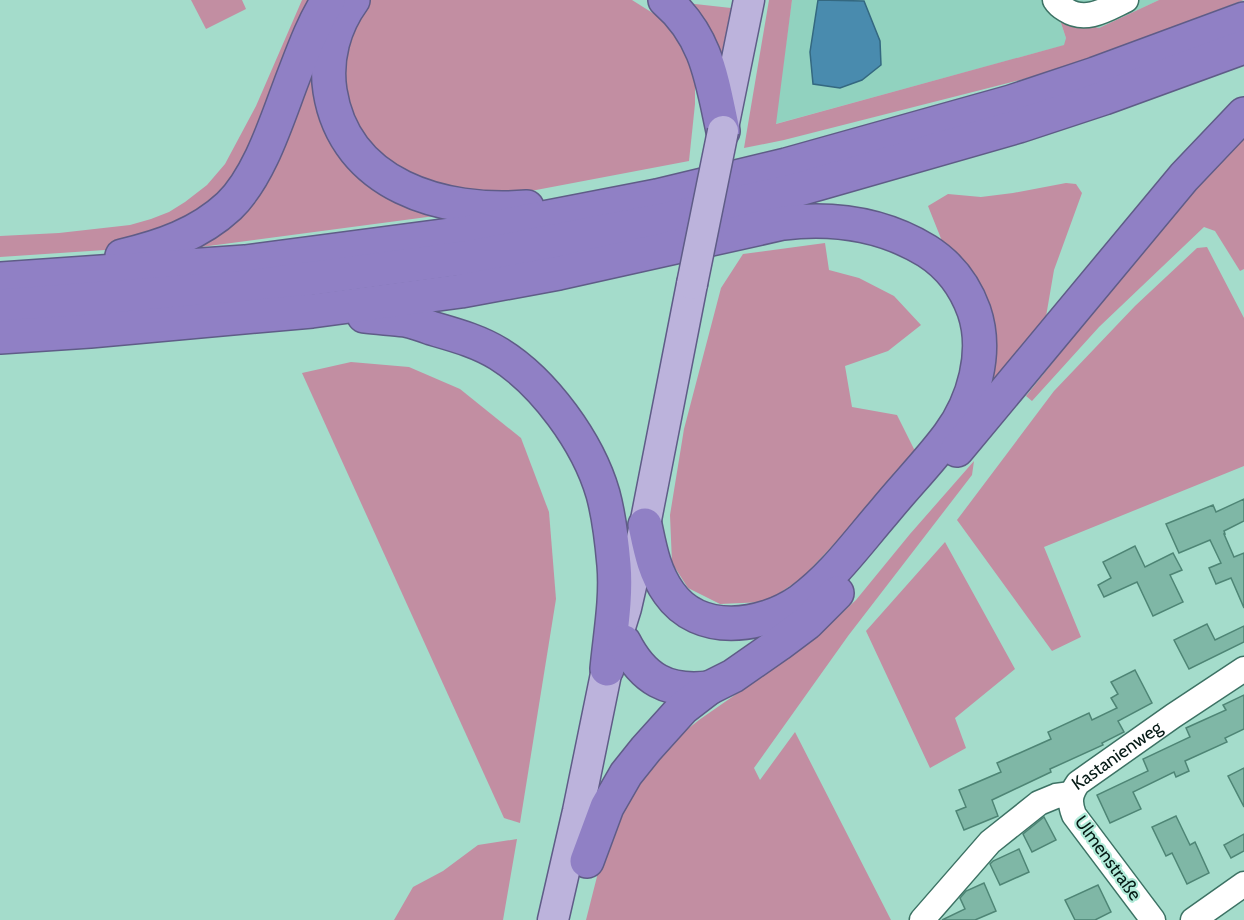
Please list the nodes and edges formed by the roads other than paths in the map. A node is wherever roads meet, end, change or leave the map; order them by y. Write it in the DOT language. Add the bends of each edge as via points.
graph roads {
  1 [pos="328,0"];
  2 [pos="353,0"];
  3 [pos="665,0"];
  4 [pos="749,0"];
  5 [pos="1055,0"];
  6 [pos="1126,0"];
  7 [pos="1244,19"];
  8 [pos="1244,47"];
  9 [pos="1244,114"];
  10 [pos="723,131"];
  11 [pos="657,196"];
  12 [pos="0,278"];
  13 [pos="0,306"];
  14 [pos="312,311"];
  15 [pos="0,337"];
  16 [pos="645,525"];
  17 [pos="626,608"];
  18 [pos="624,642"];
  19 [pos="607,669"];
  20 [pos="1244,669"];
  21 [pos="709,688"];
  22 [pos="1071,794"];
  23 [pos="587,861"];
  24 [pos="1244,885"];
  25 [pos="553,920"];
  26 [pos="573,920"];
  27 [pos="922,920"];
  28 [pos="1153,920"];
  29 [pos="1193,920"];
  1 -- 12 [label="highway" via="309,34 261,158 223,211 189,234 150,249"];
  2 -- 11 [label="highway" via="336,29 331,48 331,100 359,156 391,182 443,202 471,206 514,208"];
  3 -- 10 [label="highway" via="684,18 704,53"];
  4 -- 10 [label="main road"];
  5 -- 6 [label="street" via="1073,14 1087,16"];
  7 -- 11 [label="highway" via="1011,102 786,165"];
  8 -- 13 [label="highway" via="1019,126 796,190 663,220 471,257 248,287"];
  9 -- 21 [label="highway" via="1184,177 827,605 779,644"];
  10 -- 16 [label="main road, bridge"];
  11 -- 12 [label="highway" via="465,233 245,262"];
  14 -- 15 [label="highway"];
  14 -- 16 [label="highway" via="482,287 783,223 818,220 870,226 894,235 932,254 954,275 970,301 979,331 979,361 966,404 942,444 848,554 799,602 758,621 737,624 700,618 670,595 651,558"];
  14 -- 19 [label="highway" via="406,320 465,338 499,354 549,399 571,427 603,493 614,567"];
  16 -- 17 [label="main road"];
  17 -- 18 [label="main road"];
  17 -- 19 [label="main road"];
  18 -- 21 [label="highway" via="639,667 663,683 678,689"];
  18 -- 23 [label="main road"];
  19 -- 25 [label="main road"];
  20 -- 22 [label="street, Kastanienweg" via="1078,783"];
  21 -- 23 [label="highway" via="683,708 626,774 607,807"];
  22 -- 27 [label="street, Kastanienweg" via="1039,803 990,842"];
  22 -- 28 [label="street, Ulmenstraße" via="1074,815"];
  23 -- 26 [label="main road"];
  24 -- 29 [label="street"];
}
